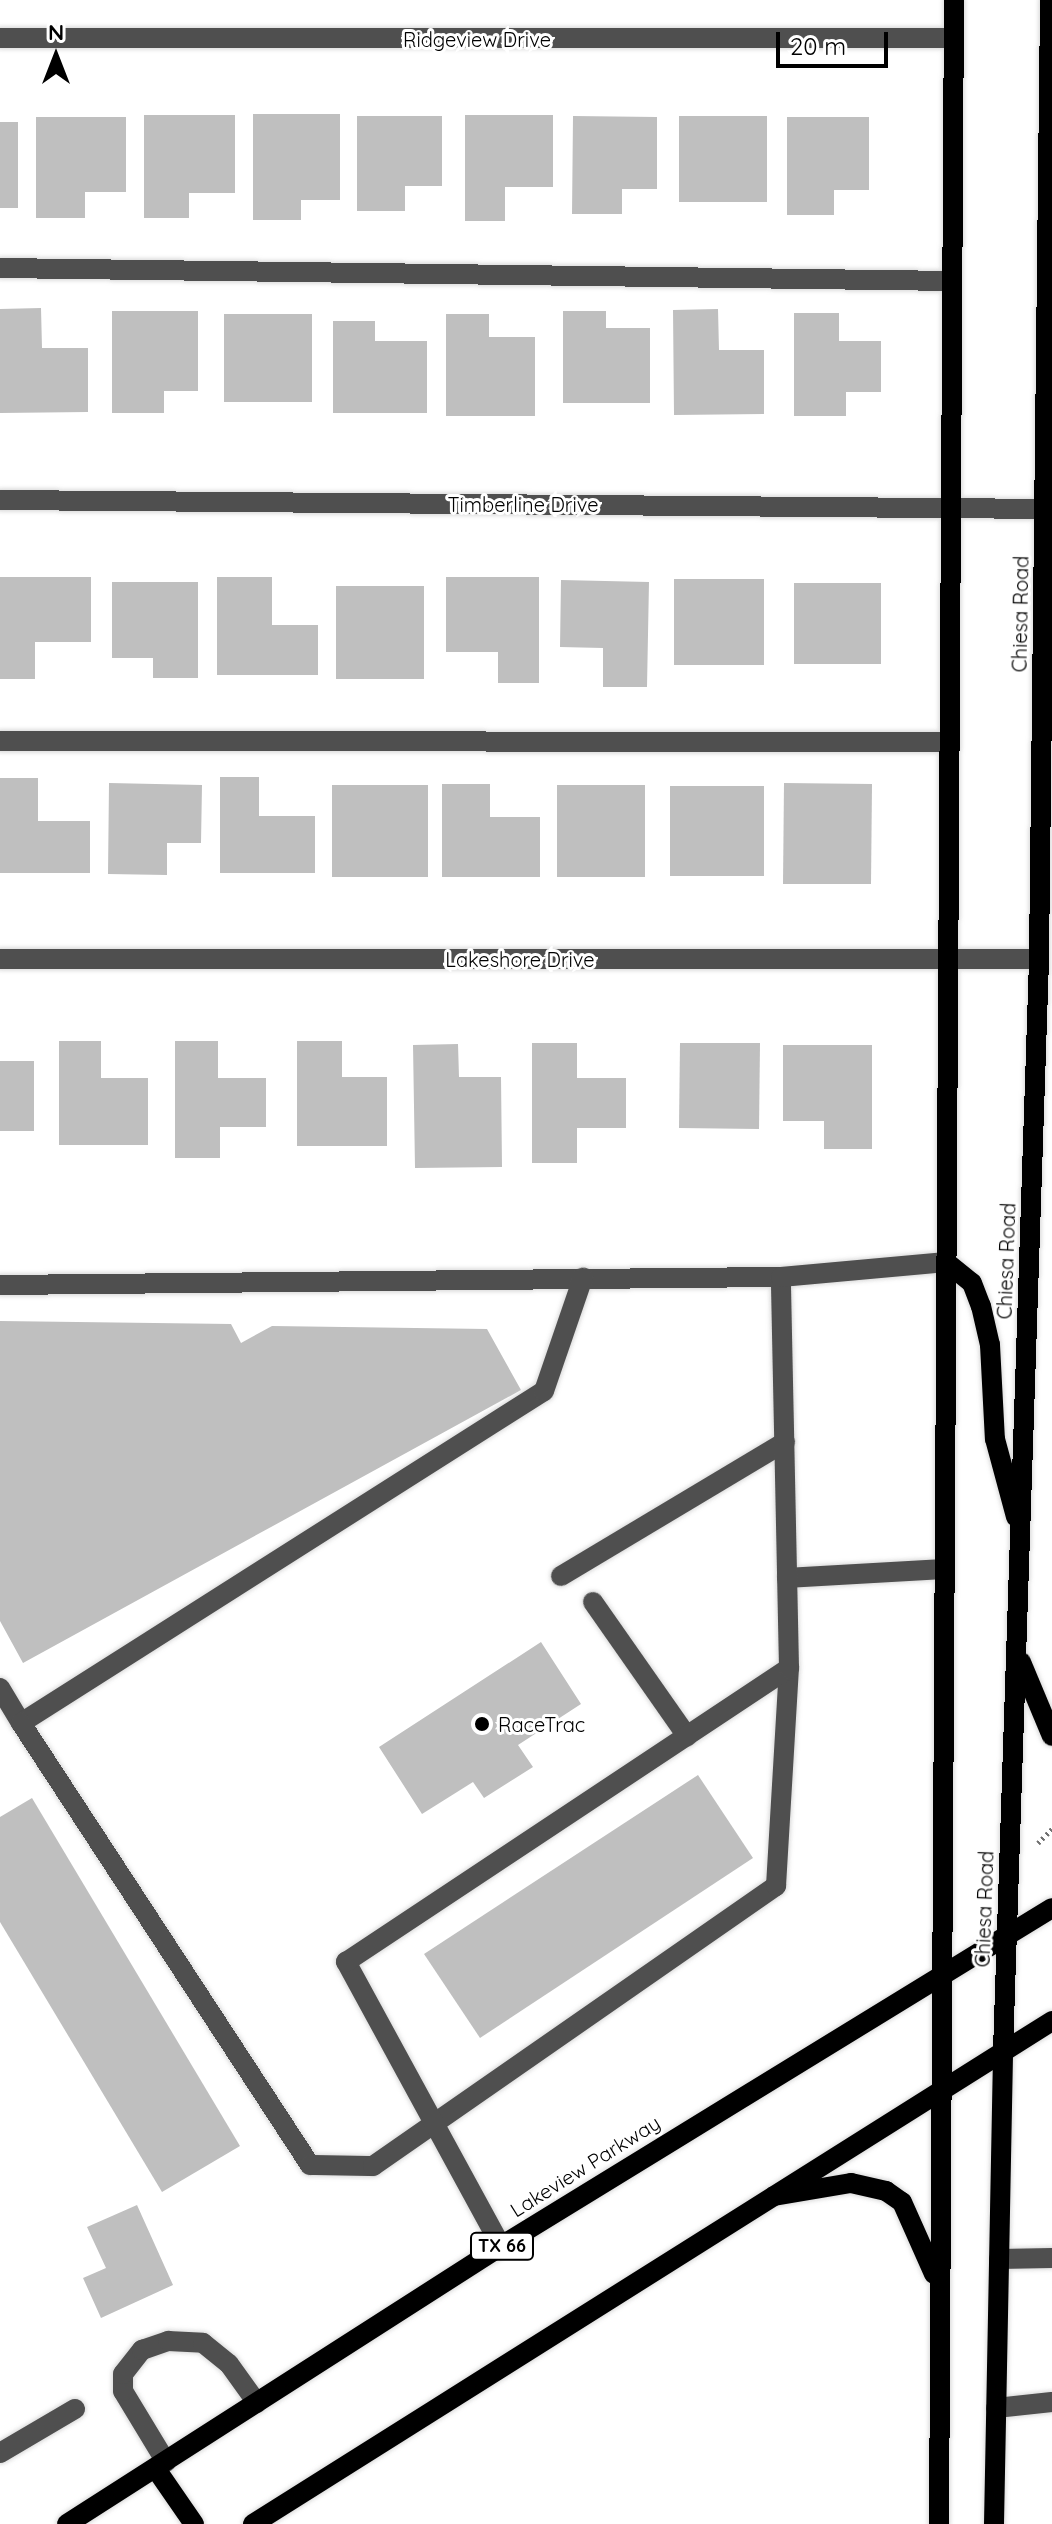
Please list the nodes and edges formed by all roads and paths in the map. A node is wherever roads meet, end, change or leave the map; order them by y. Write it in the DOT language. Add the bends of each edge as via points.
graph roads {
  1 [pos="954,0"];
  2 [pos="1050,0"];
  3 [pos="0,38"];
  4 [pos="953,38"];
  5 [pos="1051,106"];
  6 [pos="0,268"];
  7 [pos="952,281"];
  8 [pos="0,500"];
  9 [pos="951,508"];
  10 [pos="1049,509"];
  11 [pos="0,741"];
  12 [pos="949,742"];
  13 [pos="0,959"];
  14 [pos="948,959"];
  15 [pos="1039,959"];
  16 [pos="946,1262"];
  17 [pos="781,1277"];
  18 [pos="583,1278"];
  19 [pos="0,1285"];
  20 [pos="785,1442"];
  21 [pos="1022,1537"];
  22 [pos="943,1569"];
  23 [pos="561,1576"];
  24 [pos="787,1578"];
  25 [pos="593,1602"];
  26 [pos="1018,1654"];
  27 [pos="789,1668"];
  28 [pos="0,1688"];
  29 [pos="21,1723"];
  30 [pos="687,1736"];
  31 [pos="1052,1736"];
  32 [pos="1052,1908"];
  33 [pos="1007,1936"];
  34 [pos="940,1974"];
  35 [pos="1052,2021"];
  36 [pos="1003,2051"];
  37 [pos="939,2087"];
  38 [pos="435,2125"];
  39 [pos="766,2198"];
  40 [pos="501,2246"];
  41 [pos="1052,2258"];
  42 [pos="999,2259"];
  43 [pos="939,2286"];
  44 [pos="1052,2402"];
  45 [pos="257,2403"];
  46 [pos="996,2408"];
  47 [pos="75,2409"];
  48 [pos="0,2453"];
  49 [pos="161,2466"];
  50 [pos="67,2524"];
  51 [pos="194,2524"];
  52 [pos="253,2524"];
  53 [pos="939,2524"];
  54 [pos="994,2524"];
  1 -- 4 [label="main road, Chiesa Road"];
  2 -- 5 [label="main road, Chiesa Road"];
  3 -- 4 [label="street, Ridgeview Drive"];
  4 -- 7 [label="main road, Chiesa Road"];
  5 -- 10 [label="main road, Chiesa Road"];
  6 -- 7 [label="street"];
  7 -- 9 [label="main road, Chiesa Road"];
  8 -- 9 [label="street, Timberline Drive"];
  9 -- 10 [label="street, Timberline Drive"];
  9 -- 12 [label="main road, Chiesa Road"];
  10 -- 15 [label="main road, Chiesa Road"];
  11 -- 12 [label="street"];
  12 -- 14 [label="main road, Chiesa Road"];
  13 -- 14 [label="street, Lakeshore Drive"];
  14 -- 15 [label="street, Lakeshore Drive"];
  14 -- 16 [label="main road, Chiesa Road"];
  15 -- 21 [label="main road, Chiesa Road"];
  16 -- 17 [label="street"];
  16 -- 21 [label="main road" via="972,1283 981,1306 990,1345 995,1439"];
  16 -- 22 [label="main road, Chiesa Road"];
  17 -- 18 [label="street"];
  17 -- 20 [label="street"];
  18 -- 19 [label="street"];
  18 -- 29 [label="street" via="544,1391"];
  20 -- 23 [label="street"];
  20 -- 24 [label="street"];
  21 -- 26 [label="main road, Chiesa Road"];
  22 -- 24 [label="street"];
  22 -- 34 [label="main road, Chiesa Road"];
  24 -- 27 [label="street"];
  25 -- 30 [label="street"];
  26 -- 31 [label="main road"];
  26 -- 33 [label="main road, Chiesa Road"];
  27 -- 30 [label="street"];
  27 -- 38 [label="street" via="776,1886"];
  28 -- 29 [label="street"];
  29 -- 38 [label="street" via="310,2165 373,2166"];
  30 -- 38 [label="street" via="346,1962"];
  32 -- 33 [label="main road, Lakeview Parkway / TX 66"];
  33 -- 34 [label="main road, Lakeview Parkway / TX 66"];
  33 -- 36 [label="main road, Chiesa Road"];
  34 -- 37 [label="main road, Chiesa Road"];
  34 -- 40 [label="main road, Lakeview Parkway / TX 66"];
  35 -- 36 [label="main road"];
  36 -- 37 [label="main road"];
  36 -- 42 [label="main road, Chiesa Road"];
  37 -- 39 [label="main road"];
  37 -- 43 [label="main road, Chiesa Road"];
  38 -- 40 [label="street"];
  39 -- 43 [label="main road" via="851,2183 886,2191 902,2202"];
  39 -- 52 [label="main road"];
  40 -- 45 [label="main road, Lakeview Parkway / TX 66"];
  41 -- 42 [label="street"];
  42 -- 46 [label="main road, Chiesa Road"];
  43 -- 53 [label="main road, Chiesa Road"];
  44 -- 46 [label="street"];
  45 -- 49 [label="main road, Lakeview Parkway / TX 66"];
  45 -- 49 [label="street" via="229,2364 203,2343 168,2341 142,2350 123,2374 123,2391"];
  46 -- 54 [label="main road, Chiesa Road"];
  47 -- 48 [label="street"];
  49 -- 50 [label="main road, Lakeview Parkway / TX 66"];
  49 -- 51 [label="main road"];
}
